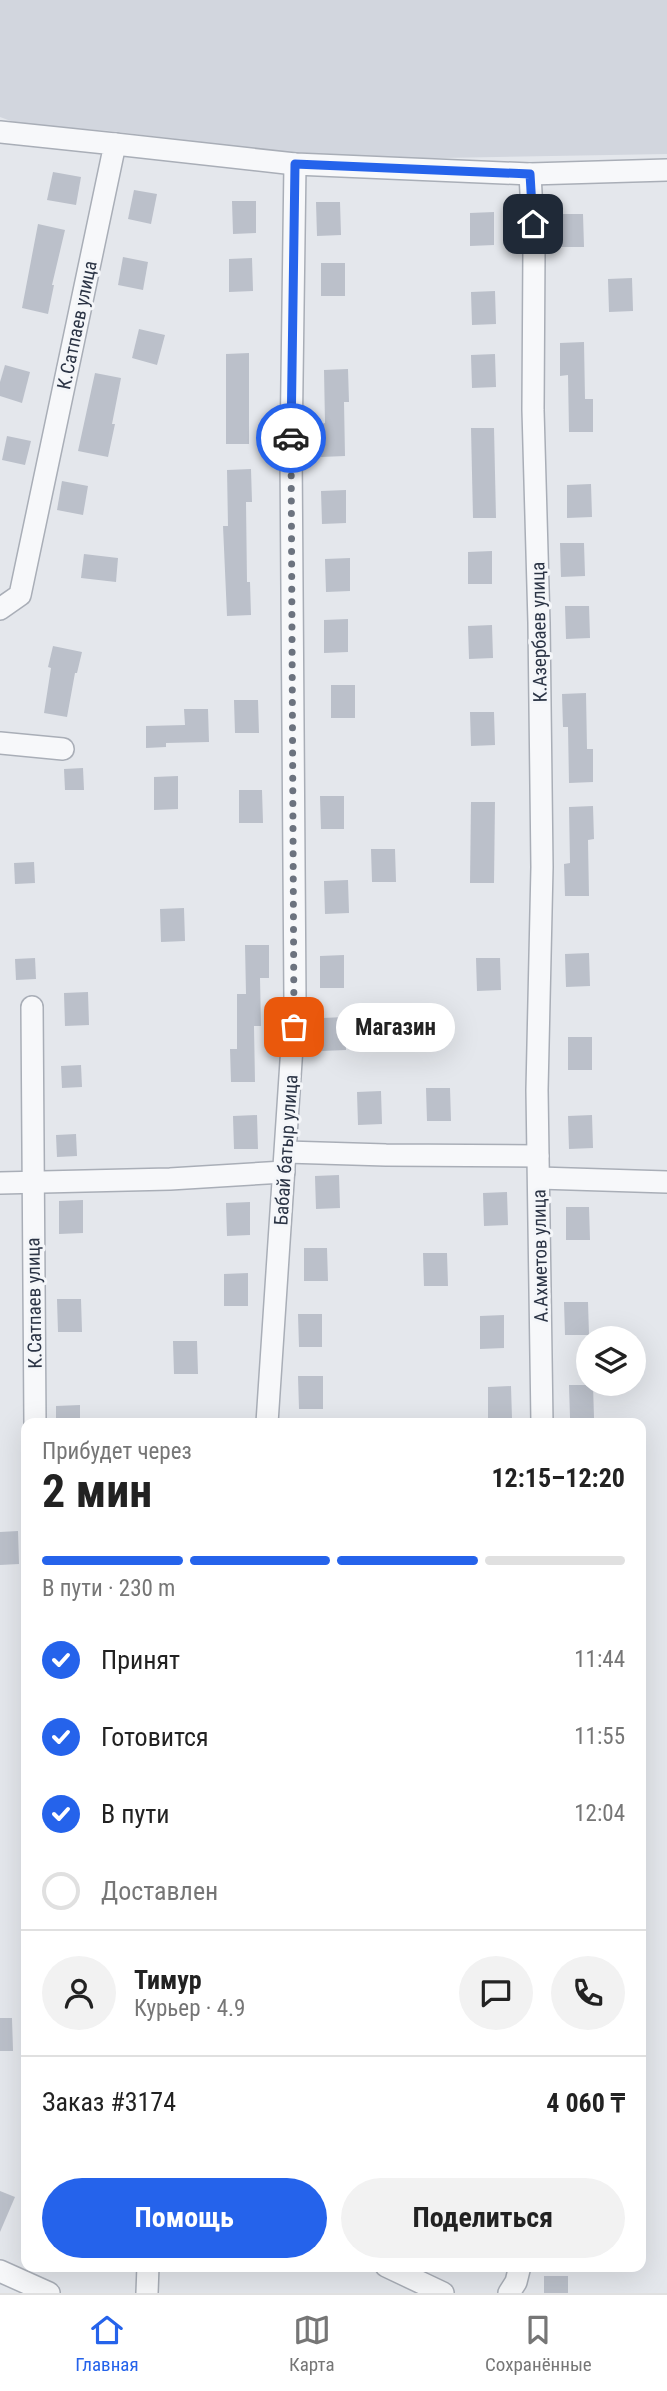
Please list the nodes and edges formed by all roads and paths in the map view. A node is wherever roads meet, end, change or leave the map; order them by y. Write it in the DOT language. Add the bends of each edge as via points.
graph roads {
  1 [pos="0,132"];
  2 [pos="116,144"];
  3 [pos="295,164"];
  4 [pos="667,170"];
  5 [pos="530,174"];
  6 [pos="0,609"];
  7 [pos="0,743"];
  8 [pos="63,749"];
  9 [pos="32,1007"];
  10 [pos="537,1090"];
  11 [pos="538,1156"];
  12 [pos="285,1162"];
  13 [pos="539,1178"];
  14 [pos="667,1182"];
  15 [pos="0,1183"];
  16 [pos="34,1183"];
  17 [pos="35,1418"];
  18 [pos="267,1418"];
  19 [pos="542,1418"];
  20 [pos="0,2271"];
  21 [pos="399,2272"];
  22 [pos="519,2272"];
  23 [pos="49,2293"];
  24 [pos="443,2293"];
  25 [pos="509,2293"];
  1 -- 2 [label="street"];
  2 -- 3 [label="street"];
  2 -- 6 [label="street, К.Сатпаев улица" via="20,595"];
  3 -- 5 [label="street"];
  3 -- 12 [label="street, Бабай батыр улица" via="291,451 295,1001"];
  4 -- 5 [label="street"];
  5 -- 10 [label="street, К.Азербаев улица" via="542,867"];
  7 -- 8 [label="street"];
  9 -- 16 [label="street, К.Сатпаев улица"];
  10 -- 11 [label="street, А.Ахметов улица"];
  11 -- 12 [label="street" via="386,1155"];
  11 -- 13 [label="street, А.Ахметов улица"];
  12 -- 16 [label="street"];
  12 -- 18 [label="street, Бабай батыр улица"];
  13 -- 14 [label="street"];
  13 -- 19 [label="street, А.Ахметов улица"];
  15 -- 16 [label="street"];
  16 -- 17 [label="street, К.Сатпаев улица"];
  20 -- 23 [label="street"];
  21 -- 24 [label="street"];
  22 -- 25 [label="street"];
}
